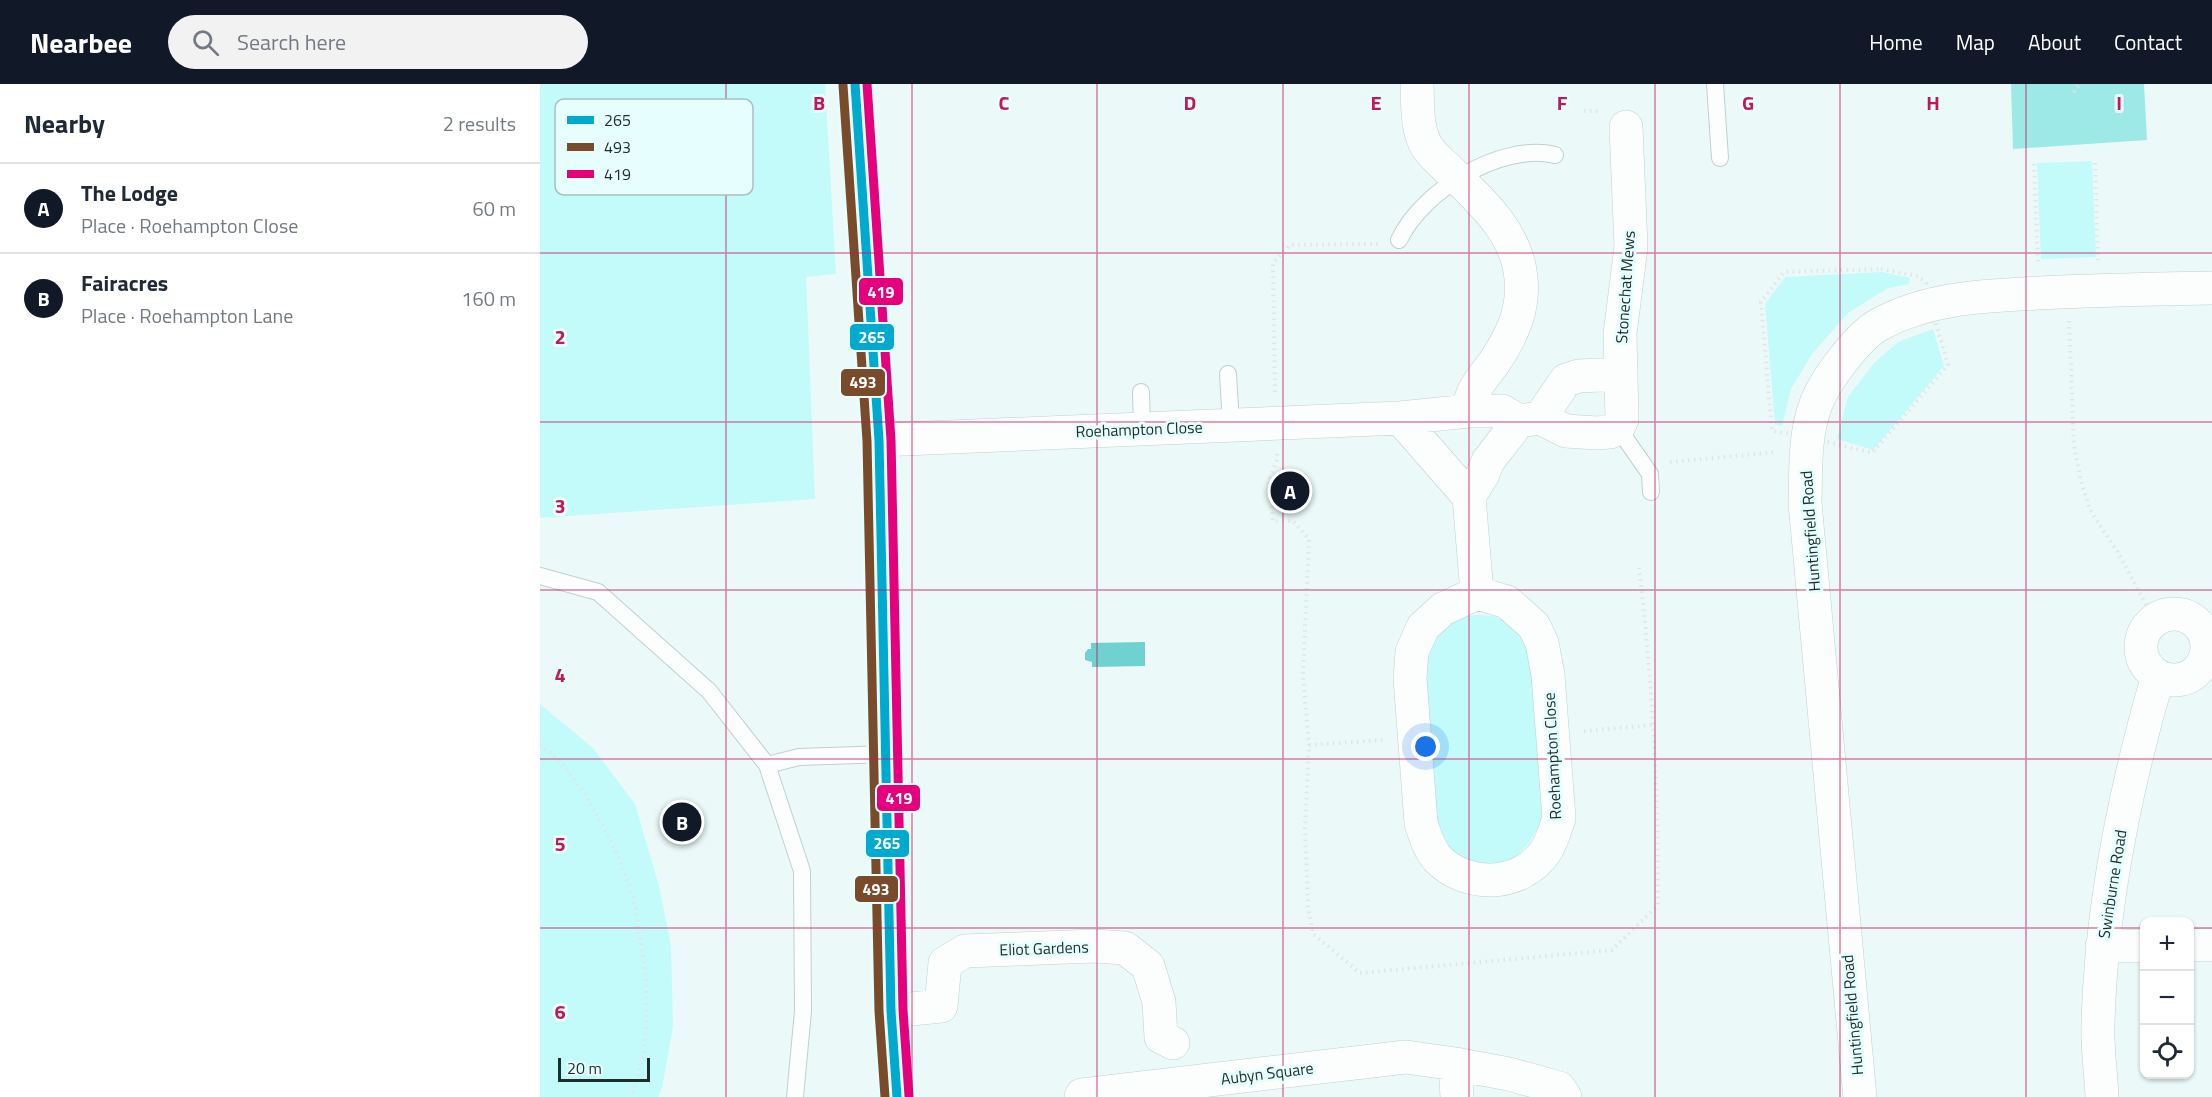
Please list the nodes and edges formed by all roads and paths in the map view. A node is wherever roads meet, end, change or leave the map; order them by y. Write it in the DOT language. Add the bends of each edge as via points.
graph roads {
  1 [pos="855,84"];
  2 [pos="1417,84"];
  3 [pos="1715,84"];
  4 [pos="2079,84"];
  5 [pos="2074,92"];
  6 [pos="1626,127"];
  7 [pos="1556,156"];
  8 [pos="1720,158"];
  9 [pos="2095,163"];
  10 [pos="2034,164"];
  11 [pos="1459,179"];
  12 [pos="1399,240"];
  13 [pos="2212,288"];
  14 [pos="2069,292"];
  15 [pos="1228,374"];
  16 [pos="1621,374"];
  17 [pos="1141,392"];
  18 [pos="1469,411"];
  19 [pos="1400,418"];
  20 [pos="1530,420"];
  21 [pos="1276,423"];
  22 [pos="1231,425"];
  23 [pos="1618,428"];
  24 [pos="1142,429"];
  25 [pos="879,440"];
  26 [pos="1806,450"];
  27 [pos="1643,464"];
  28 [pos="1651,492"];
  29 [pos="1469,497"];
  30 [pos="540,576"];
  31 [pos="1477,593"];
  32 [pos="2154,619"];
  33 [pos="2209,637"];
  34 [pos="2158,676"];
  35 [pos="1652,725"];
  36 [pos="1552,735"];
  37 [pos="1414,738"];
  38 [pos="540,745"];
  39 [pos="1309,745"];
  40 [pos="887,754"];
  41 [pos="767,765"];
  42 [pos="2194,945"];
  43 [pos="2212,945"];
  44 [pos="2102,946"];
  45 [pos="2140,946"];
  46 [pos="891,1011"];
  47 [pos="1173,1043"];
  48 [pos="1455,1064"];
  49 [pos="631,1097"];
  50 [pos="795,1097"];
  51 [pos="897,1097"];
  52 [pos="1081,1097"];
  53 [pos="1457,1097"];
  54 [pos="1565,1097"];
  55 [pos="1860,1097"];
  56 [pos="2102,1097"];
  1 -- 25 [label="highway"];
  2 -- 11 [label="street" via="1418,122 1427,147"];
  3 -- 8 [label="lane"];
  4 -- 5 [label="path"];
  6 -- 16 [label="street, Stonechat Mews" via="1631,247 1620,334"];
  7 -- 11 [label="lane" via="1541,152 1512,157 1479,167"];
  9 -- 14 [label="path"];
  10 -- 14 [label="path"];
  11 -- 12 [label="lane" via="1444,188 1406,225"];
  11 -- 18 [label="street" via="1505,228 1517,253 1521,278 1521,311 1499,356 1473,391"];
  12 -- 21 [label="path" via="1383,244 1290,245 1274,263"];
  13 -- 14 [label="street, Huntingfield Road"];
  14 -- 26 [label="street, Huntingfield Road" via="1964,297 1930,304 1879,324 1841,360 1816,404"];
  14 -- 32 [label="path" via="2074,446 2081,481 2090,510"];
  15 -- 22 [label="lane"];
  16 -- 20 [label="street" via="1566,380"];
  16 -- 23 [label="street, Stonechat Mews" via="1622,419"];
  17 -- 24 [label="lane"];
  18 -- 19 [label="street, Roehampton Close"];
  18 -- 20 [label="street, Roehampton Close" via="1502,411"];
  19 -- 21 [label="street, Roehampton Close"];
  19 -- 29 [label="street"];
  20 -- 23 [label="street" via="1566,431 1596,433"];
  20 -- 29 [label="street" via="1488,461"];
  21 -- 22 [label="street, Roehampton Close"];
  22 -- 24 [label="street, Roehampton Close"];
  23 -- 27 [label="lane"];
  24 -- 25 [label="street, Roehampton Close"];
  25 -- 40 [label="highway"];
  26 -- 27 [label="path"];
  26 -- 55 [label="street, Huntingfield Road" via="1805,503"];
  27 -- 28 [label="lane" via="1650,474"];
  29 -- 31 [label="street"];
  30 -- 41 [label="lane" via="598,592 709,691"];
  31 -- 36 [label="street, Roehampton Close" via="1507,602 1534,626 1542,643 1548,675"];
  31 -- 37 [label="street, Roehampton Close" via="1436,615 1423,627 1412,652"];
  32 -- 33 [label="street" via="2175,614 2186,616"];
  32 -- 34 [label="street" via="2142,638 2141,650"];
  33 -- 34 [label="street" via="2205,661 2198,670 2179,680"];
  34 -- 44 [label="street, Swinburne Road" via="2118,843"];
  35 -- 36 [label="path"];
  36 -- 37 [label="street, Roehampton Close" via="1559,818 1553,837 1532,868 1515,877 1492,881 1469,878 1452,869 1427,843 1421,823"];
  37 -- 39 [label="path"];
  38 -- 49 [label="path" via="585,794 613,844 631,891 644,959 648,1020"];
  40 -- 41 [label="lane" via="799,757"];
  40 -- 46 [label="highway"];
  41 -- 50 [label="lane" via="802,871 803,1011"];
  42 -- 43 [label="street"];
  44 -- 45 [label="street"];
  44 -- 56 [label="street, Swinburne Road" via="2098,1026"];
  46 -- 47 [label="street, Eliot Gardens" via="941,1006 945,963 965,951 1125,948 1148,966 1160,1002 1161,1037"];
  46 -- 51 [label="highway"];
  48 -- 52 [label="street, Aubyn Square" via="1406,1057"];
  48 -- 53 [label="street"];
  48 -- 54 [label="street, Aubyn Square" via="1559,1088"];
}
